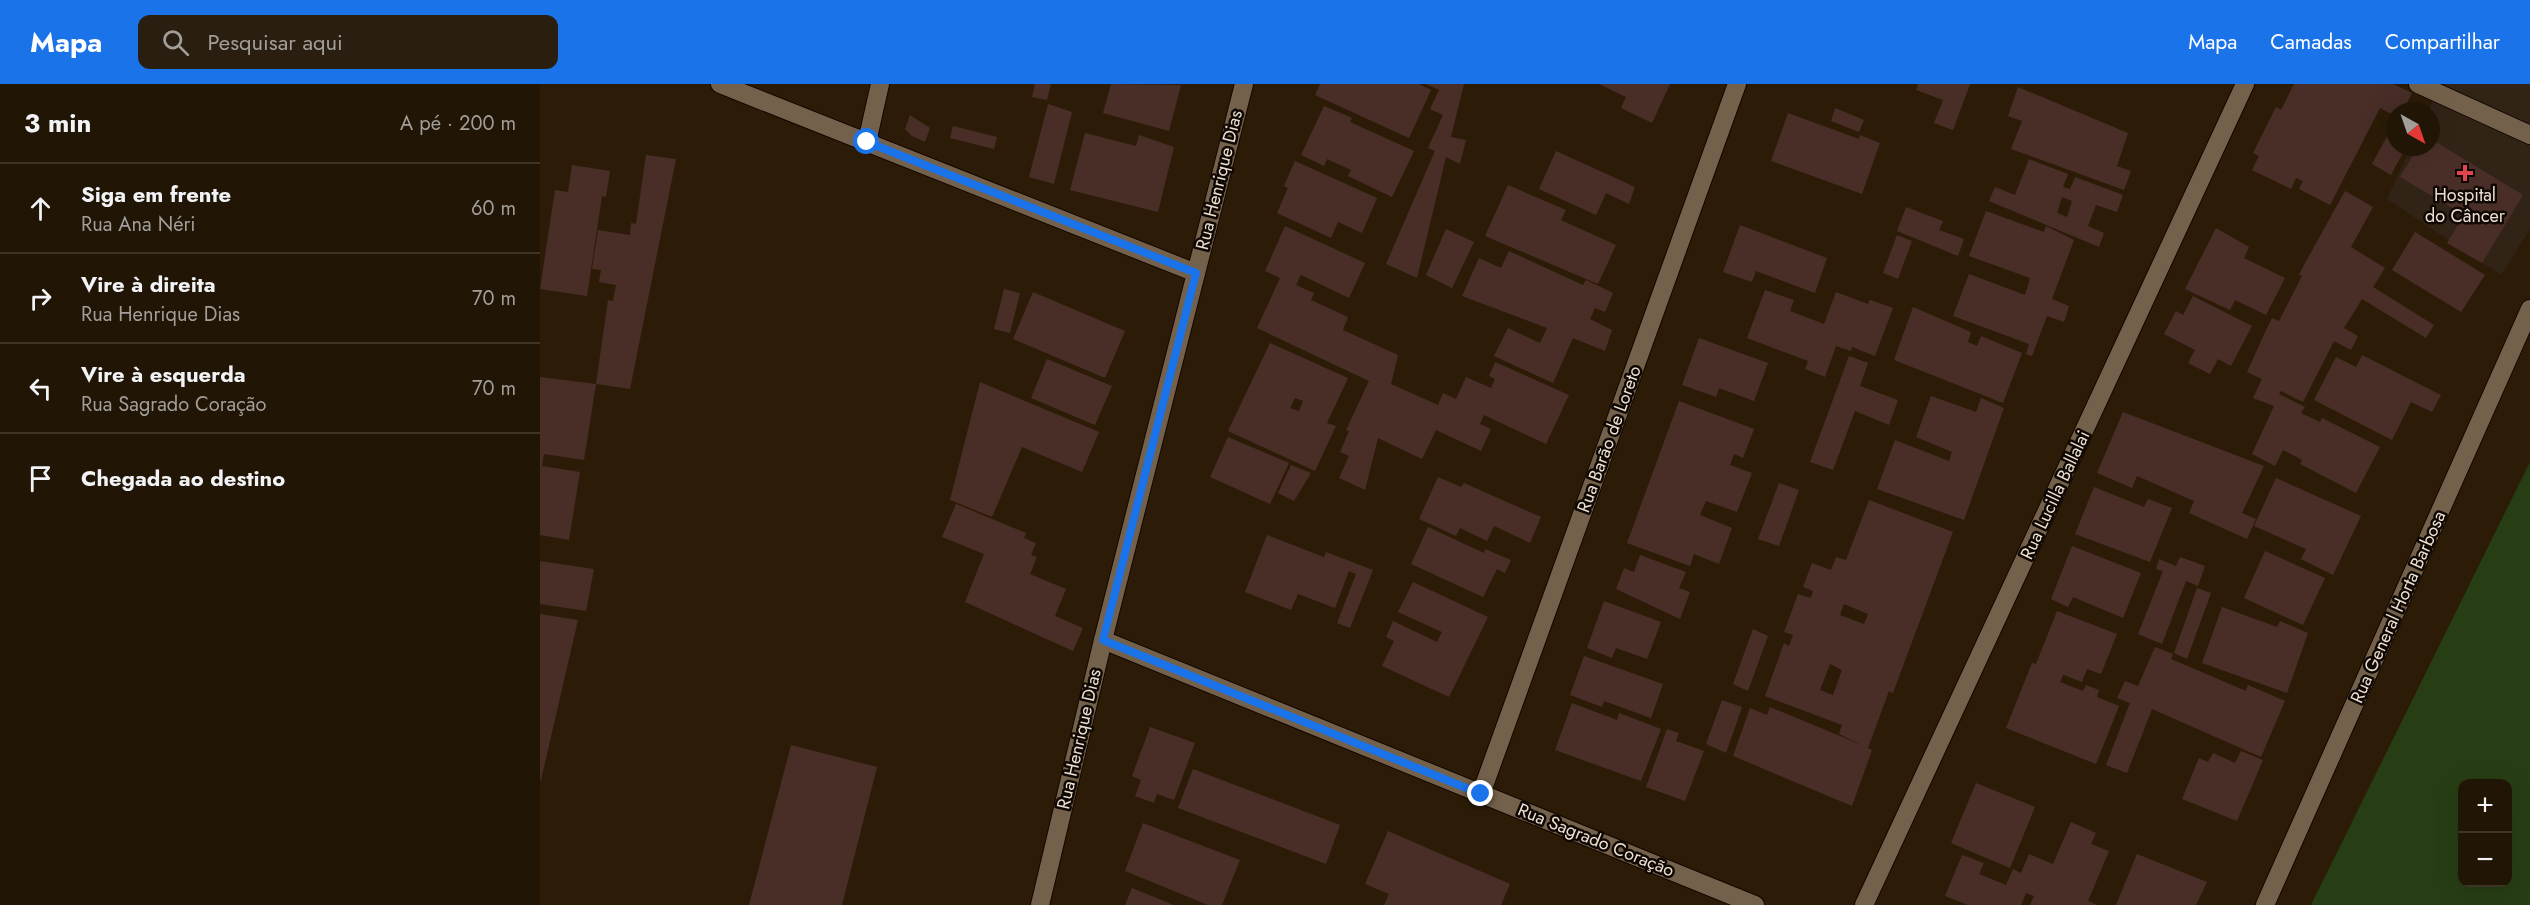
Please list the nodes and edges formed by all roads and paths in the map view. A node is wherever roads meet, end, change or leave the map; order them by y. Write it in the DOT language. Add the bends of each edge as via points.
graph roads {
  1 [pos="720,84"];
  2 [pos="880,84"];
  3 [pos="1244,84"];
  4 [pos="1737,84"];
  5 [pos="2245,84"];
  6 [pos="2418,84"];
  7 [pos="2530,135"];
  8 [pos="867,142"];
  9 [pos="1196,273"];
  10 [pos="2530,309"];
  11 [pos="1103,640"];
  12 [pos="1481,794"];
  13 [pos="1040,905"];
  14 [pos="1755,905"];
  15 [pos="1864,905"];
  16 [pos="2265,905"];
  1 -- 8 [label="street"];
  2 -- 8 [label="street"];
  3 -- 9 [label="street, Rua Henrique Dias"];
  4 -- 12 [label="street, Rua Barão de Loreto"];
  5 -- 15 [label="street, Rua Lucilla Ballalai"];
  6 -- 7 [label="street"];
  8 -- 9 [label="street"];
  9 -- 11 [label="street, Rua Henrique Dias"];
  10 -- 16 [label="street, Rua General Horta Barbosa"];
  11 -- 12 [label="street, Rua Sagrado Coração"];
  11 -- 13 [label="street, Rua Henrique Dias"];
  12 -- 14 [label="street, Rua Sagrado Coração"];
}
